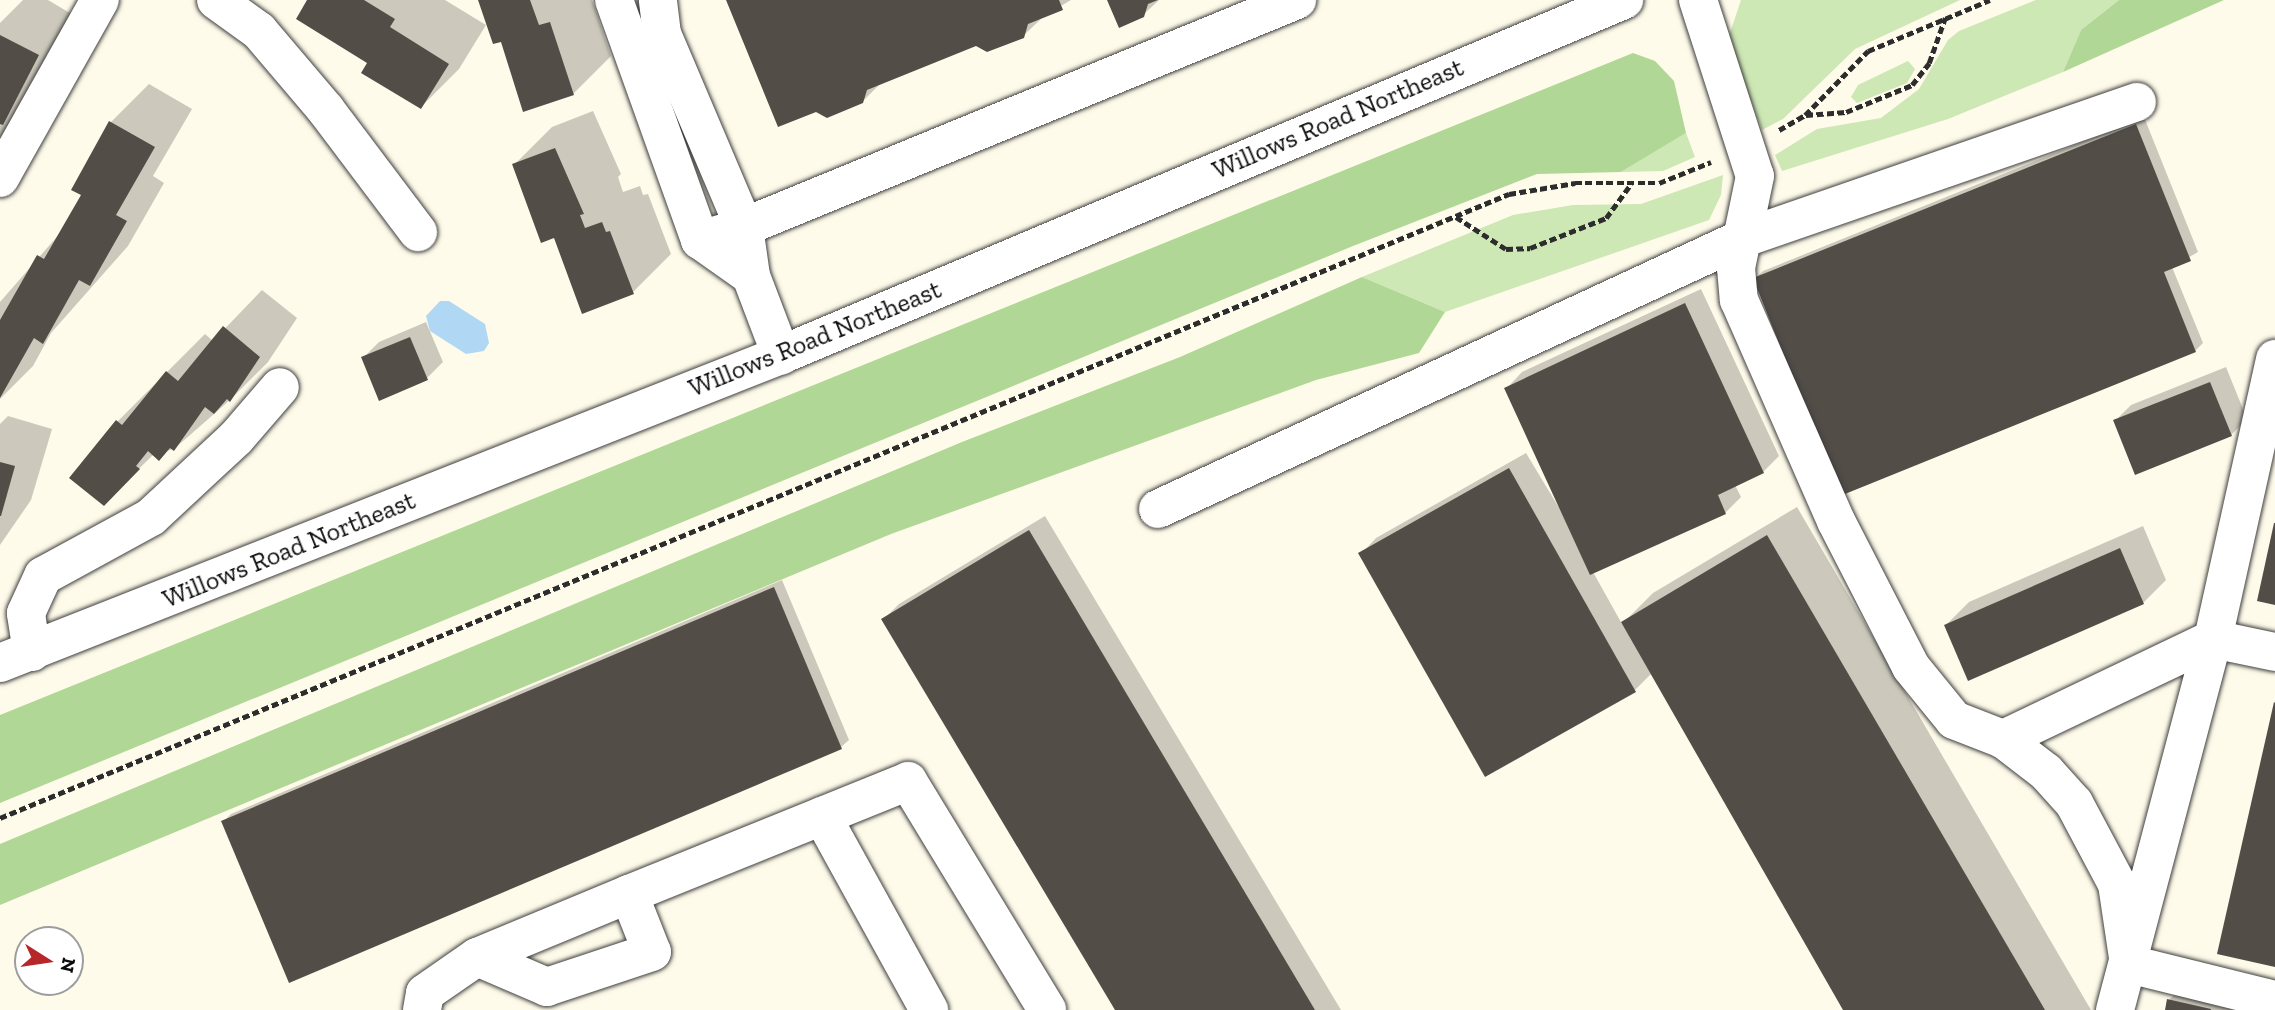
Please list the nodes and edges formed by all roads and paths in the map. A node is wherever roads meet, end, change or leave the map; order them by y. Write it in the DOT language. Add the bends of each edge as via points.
graph roads {
  1 [pos="100,0"];
  2 [pos="216,0"];
  3 [pos="614,0"];
  4 [pos="658,0"];
  5 [pos="1297,0"];
  6 [pos="1698,0"];
  7 [pos="1990,0"];
  8 [pos="1608,3"];
  9 [pos="1945,18"];
  10 [pos="2137,102"];
  11 [pos="1805,116"];
  12 [pos="1775,131"];
  13 [pos="1718,158"];
  14 [pos="0,178"];
  15 [pos="1632,183"];
  16 [pos="1455,216"];
  17 [pos="744,228"];
  18 [pos="418,232"];
  19 [pos="1741,239"];
  20 [pos="700,240"];
  21 [pos="751,276"];
  22 [pos="781,355"];
  23 [pos="2275,359"];
  24 [pos="280,387"];
  25 [pos="1158,509"];
  26 [pos="2213,639"];
  27 [pos="2275,652"];
  28 [pos="16,657"];
  29 [pos="2003,739"];
  30 [pos="822,816"];
  31 [pos="0,818"];
  32 [pos="629,894"];
  33 [pos="477,957"];
  34 [pos="2129,964"];
  35 [pos="2275,1000"];
  36 [pos="422,1010"];
  37 [pos="929,1010"];
  38 [pos="1047,1010"];
  39 [pos="2115,1010"];
  1 -- 14 [label="street"];
  2 -- 18 [label="street" via="267,41"];
  3 -- 20 [label="street"];
  4 -- 17 [label="street" via="662,34"];
  5 -- 17 [label="street"];
  6 -- 19 [label="street" via="1755,176"];
  7 -- 9 [label="path"];
  8 -- 22 [label="street, Willows Road Northeast"];
  9 -- 11 [label="path" via="1868,51"];
  9 -- 11 [label="path" via="1929,63 1913,85 1846,112"];
  10 -- 19 [label="street"];
  11 -- 12 [label="path"];
  13 -- 15 [label="path" via="1659,183"];
  15 -- 16 [label="path" via="1547,186 1509,194"];
  15 -- 16 [label="path" via="1606,218 1530,248 1506,249"];
  16 -- 31 [label="path"];
  17 -- 20 [label="street"];
  17 -- 21 [label="street"];
  19 -- 25 [label="street"];
  19 -- 29 [label="street" via="1736,268 1739,300 1836,521 1911,667 1954,720"];
  20 -- 21 [label="street"];
  21 -- 22 [label="street"];
  22 -- 28 [label="street, Willows Road Northeast"];
  23 -- 26 [label="street"];
  24 -- 28 [label="street" via="236,438 151,517 43,576 26,613"];
  26 -- 27 [label="street"];
  26 -- 29 [label="street"];
  26 -- 34 [label="street"];
  29 -- 34 [label="street" via="2046,772 2074,803 2117,884"];
  30 -- 32 [label="street"];
  30 -- 37 [label="street"];
  30 -- 38 [label="street" via="908,780"];
  32 -- 33 [label="street"];
  32 -- 33 [label="street" via="652,953 547,987"];
  33 -- 36 [label="street" via="425,993"];
  34 -- 35 [label="street"];
  34 -- 39 [label="street"];
}
